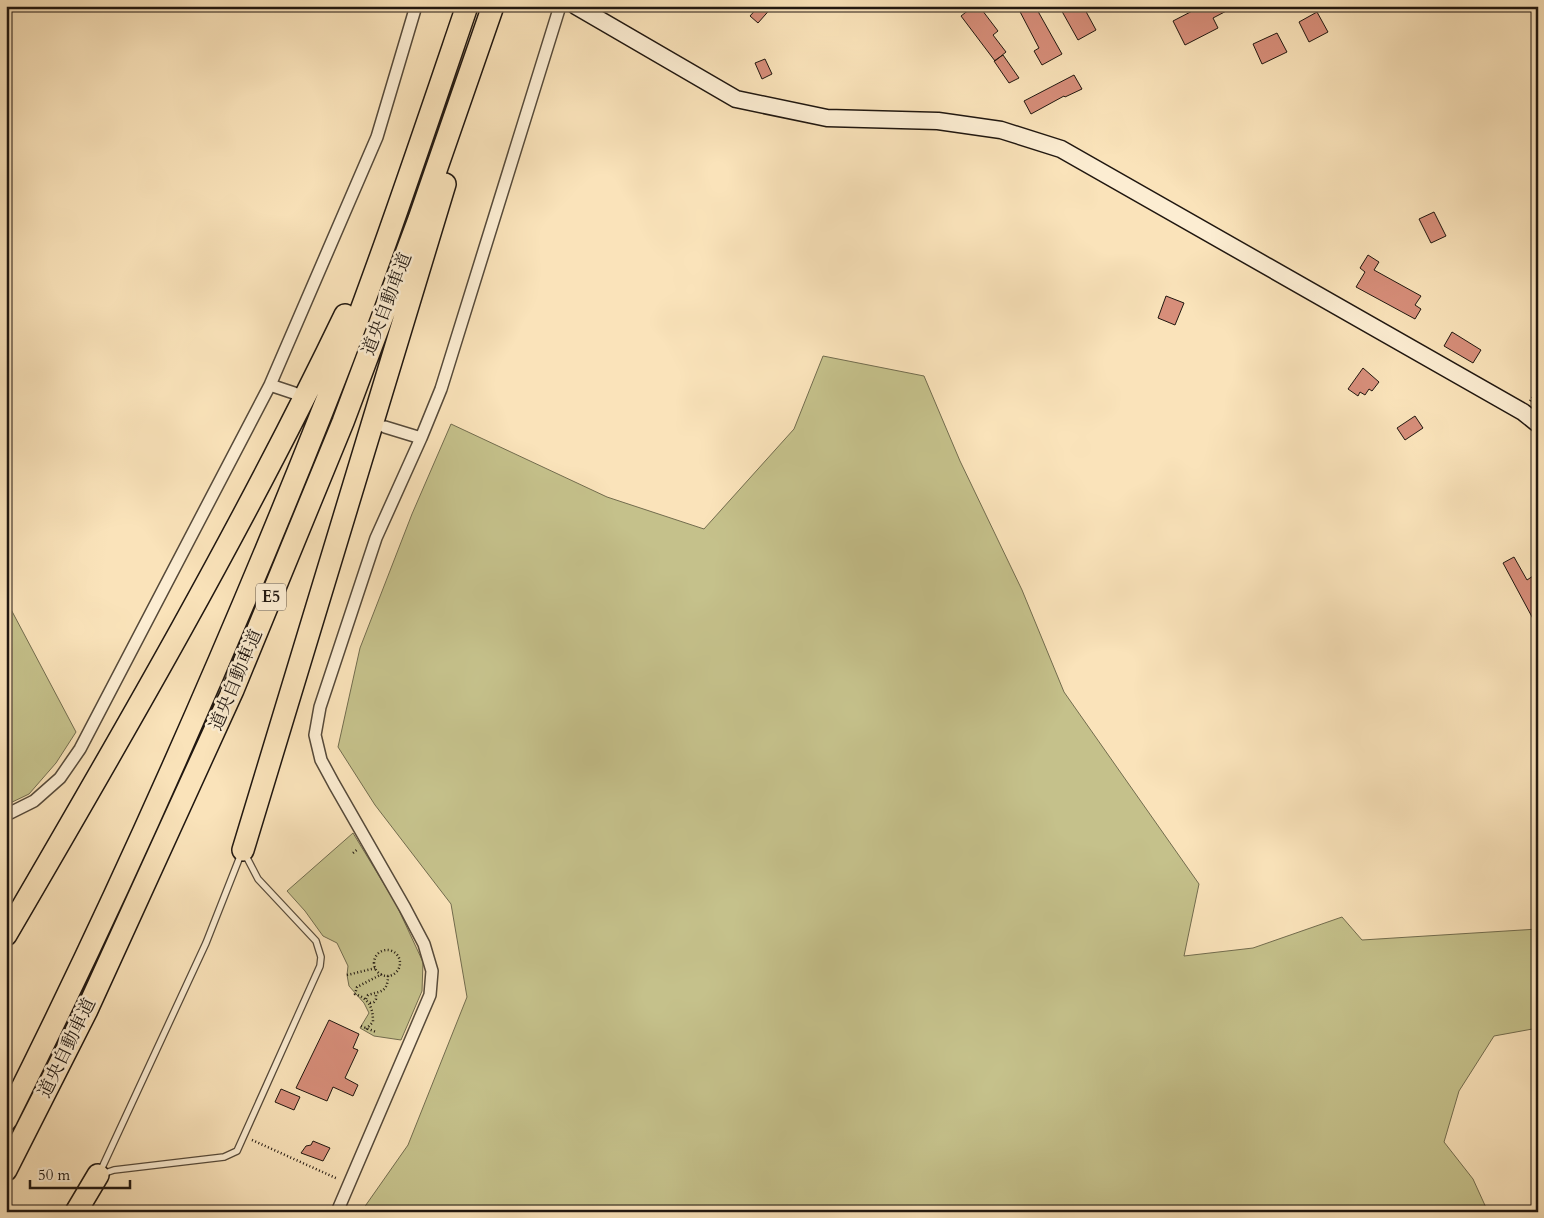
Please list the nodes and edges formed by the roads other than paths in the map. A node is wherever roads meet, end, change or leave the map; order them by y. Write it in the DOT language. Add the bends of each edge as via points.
graph roads {
  1 [pos="416,6"];
  2 [pos="467,6"];
  3 [pos="560,6"];
  4 [pos="576,6"];
  5 [pos="491,10"];
  6 [pos="402,198"];
  7 [pos="270,385"];
  8 [pos="294,393"];
  9 [pos="1538,424"];
  10 [pos="385,426"];
  11 [pos="421,438"];
  12 [pos="6,815"];
  13 [pos="243,850"];
  14 [pos="6,935"];
  15 [pos="6,1120"];
  16 [pos="6,1170"];
  17 [pos="98,1175"];
  18 [pos="76,1212"];
  19 [pos="337,1212"];
  1 -- 7 [label="street" via="377,137"];
  2 -- 6 [label="highway, 道央自動車道 / E5"];
  3 -- 11 [label="street" via="441,388"];
  4 -- 9 [label="street" via="736,99 827,118 938,121 1001,130 1061,149 1399,340 1523,412"];
  5 -- 13 [label="highway" via="443,191"];
  5 -- 16 [label="highway, 道央自動車道 / E5" via="419,219 343,422 233,690 87,1010"];
  6 -- 14 [label="highway" via="299,410 165,657"];
  6 -- 15 [label="highway, 道央自動車道 / E5" via="321,416 211,682 67,998"];
  7 -- 8 [label="street"];
  7 -- 12 [label="street" via="80,749 60,778 47,790 34,801"];
  10 -- 11 [label="street"];
  11 -- 19 [label="street" via="376,538 320,707 315,735 321,760 406,908 424,944 432,971 430,995"];
  13 -- 17 [label="lane" via="206,942"];
  13 -- 17 [label="lane" via="258,879 316,941 321,957 320,966 238,1151 224,1157 114,1170"];
  17 -- 18 [label="highway"];
}
